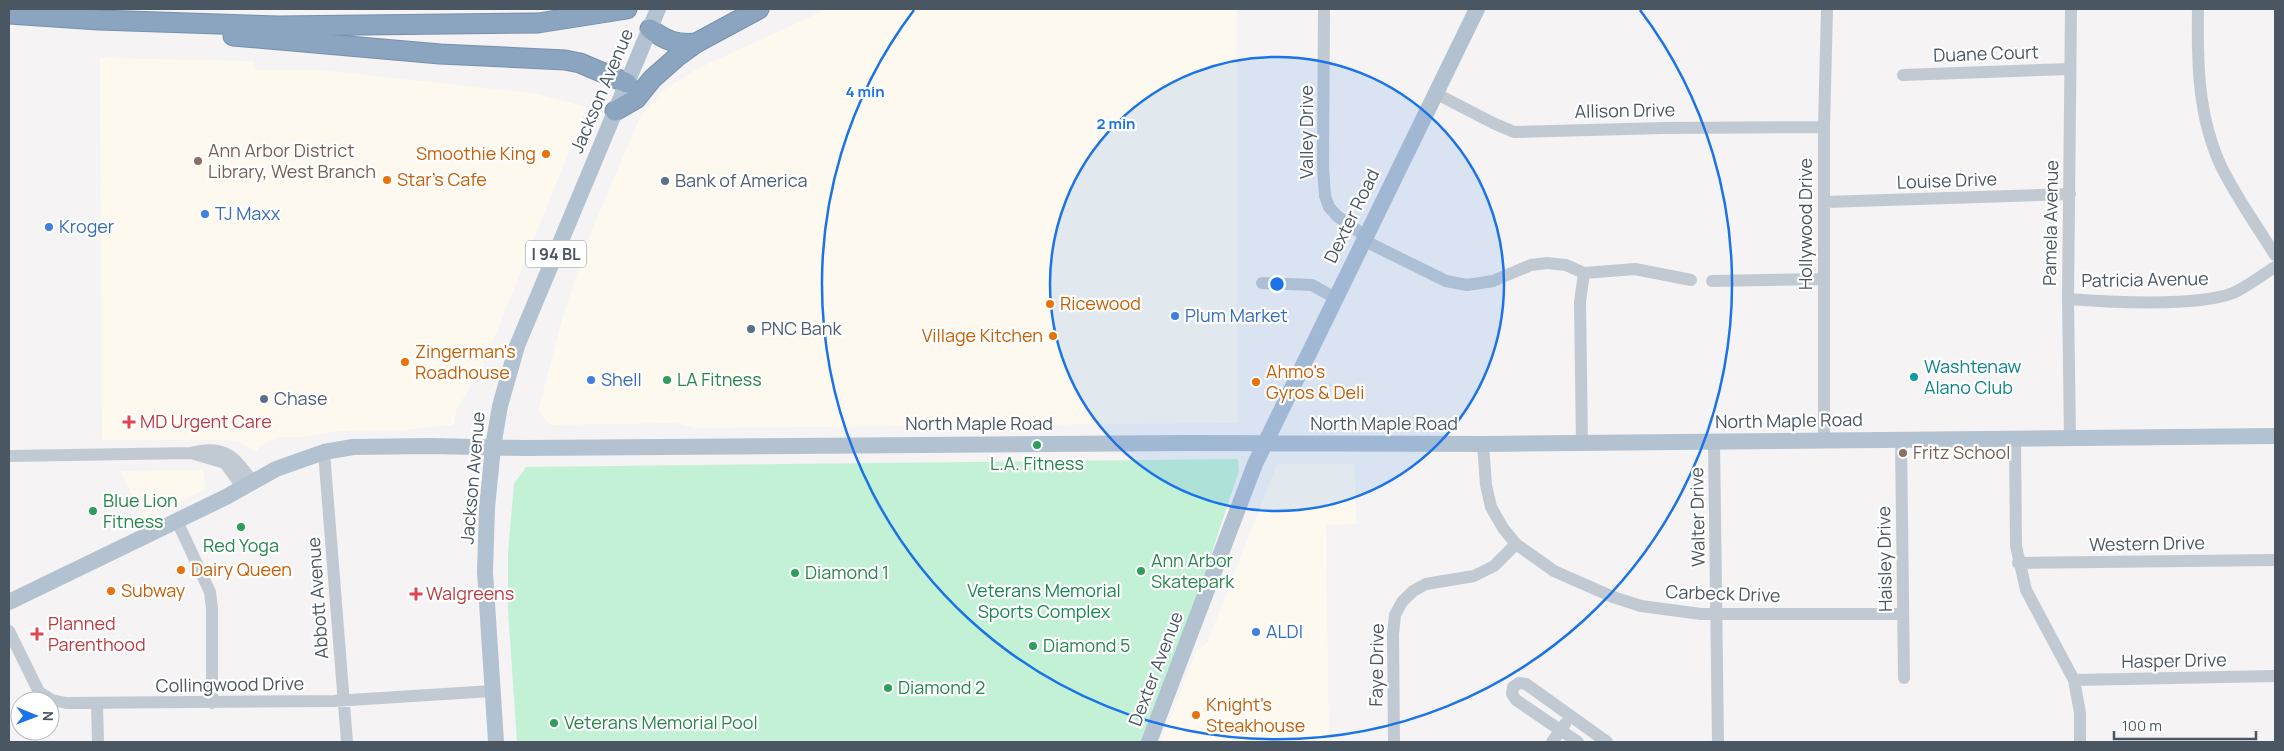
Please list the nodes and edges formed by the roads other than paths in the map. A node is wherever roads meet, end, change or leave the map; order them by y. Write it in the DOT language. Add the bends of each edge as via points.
graph roads {
  1 [pos="624,9"];
  2 [pos="658,9"];
  3 [pos="759,9"];
  4 [pos="1324,9"];
  5 [pos="1477,9"];
  6 [pos="1827,9"];
  7 [pos="2070,9"];
  8 [pos="2198,9"];
  9 [pos="9,14"];
  10 [pos="133,21"];
  11 [pos="650,29"];
  12 [pos="696,44"];
  13 [pos="2070,68"];
  14 [pos="1903,75"];
  15 [pos="627,83"];
  16 [pos="1435,93"];
  17 [pos="615,111"];
  18 [pos="1824,127"];
  19 [pos="2070,194"];
  20 [pos="1825,202"];
  21 [pos="1364,238"];
  22 [pos="2275,254"];
  23 [pos="2275,267"];
  24 [pos="1584,273"];
  25 [pos="1823,279"];
  26 [pos="1691,280"];
  27 [pos="1712,281"];
  28 [pos="1262,283"];
  29 [pos="1335,298"];
  30 [pos="2068,299"];
  31 [pos="2275,436"];
  32 [pos="2016,438"];
  33 [pos="2070,438"];
  34 [pos="1824,440"];
  35 [pos="1901,440"];
  36 [pos="1265,442"];
  37 [pos="1714,442"];
  38 [pos="1483,444"];
  39 [pos="1582,444"];
  40 [pos="493,447"];
  41 [pos="324,452"];
  42 [pos="9,456"];
  43 [pos="247,484"];
  44 [pos="177,521"];
  45 [pos="1516,544"];
  46 [pos="2275,560"];
  47 [pos="2018,563"];
  48 [pos="9,602"];
  49 [pos="1718,614"];
  50 [pos="1903,614"];
  51 [pos="9,630"];
  52 [pos="2275,676"];
  53 [pos="1904,678"];
  54 [pos="2074,680"];
  55 [pos="492,691"];
  56 [pos="343,701"];
  57 [pos="212,703"];
  58 [pos="97,704"];
  59 [pos="1571,716"];
  60 [pos="1560,730"];
  61 [pos="98,742"];
  62 [pos="346,742"];
  63 [pos="496,742"];
  64 [pos="1149,742"];
  65 [pos="1394,742"];
  66 [pos="1552,742"];
  67 [pos="1578,742"];
  68 [pos="1607,742"];
  69 [pos="1718,742"];
  70 [pos="2080,742"];
  1 -- 10 [label="highway" via="519,23 279,26"];
  2 -- 11 [label="main road, Jackson Avenue / I 94 BL"];
  3 -- 12 [label="highway"];
  4 -- 21 [label="street, Valley Drive" via="1325,196 1337,216"];
  5 -- 16 [label="main road, Dexter Road"];
  6 -- 18 [label="street, Hollywood Drive"];
  7 -- 13 [label="street, Pamela Avenue"];
  8 -- 22 [label="street" via="2197,58 2212,144 2221,167"];
  9 -- 10 [label="highway"];
  10 -- 15 [label="highway" via="188,32 252,38 440,54 565,60"];
  11 -- 12 [label="highway" via="674,43"];
  11 -- 15 [label="main road, Jackson Avenue / I 94 BL"];
  12 -- 17 [label="highway" via="664,67 636,99"];
  13 -- 14 [label="street, Duane Court"];
  13 -- 19 [label="street, Pamela Avenue"];
  15 -- 17 [label="main road, Jackson Avenue / I 94 BL"];
  16 -- 18 [label="street, Allison Drive" via="1514,132"];
  16 -- 21 [label="main road, Dexter Road"];
  17 -- 40 [label="main road, Jackson Avenue / I 94 BL" via="517,346 500,406"];
  18 -- 20 [label="street, Hollywood Drive"];
  19 -- 20 [label="street, Louise Drive"];
  19 -- 30 [label="street, Pamela Avenue"];
  20 -- 25 [label="street, Hollywood Drive"];
  21 -- 24 [label="street" via="1446,281 1467,285 1493,281 1531,265 1547,263 1566,265"];
  21 -- 29 [label="main road, Dexter Road"];
  23 -- 30 [label="street, Patricia Avenue" via="2232,293 2214,297 2151,301"];
  24 -- 26 [label="street" via="1635,269"];
  24 -- 39 [label="street" via="1580,302"];
  25 -- 27 [label="street"];
  25 -- 34 [label="street, Hollywood Drive"];
  28 -- 29 [label="street" via="1312,285"];
  29 -- 36 [label="main road, Dexter Road"];
  30 -- 33 [label="street, Pamela Avenue"];
  31 -- 33 [label="main road, North Maple Road"];
  32 -- 33 [label="main road, North Maple Road"];
  32 -- 35 [label="main road, North Maple Road"];
  32 -- 47 [label="street"];
  34 -- 35 [label="main road, North Maple Road"];
  34 -- 37 [label="main road, North Maple Road"];
  35 -- 50 [label="street, Haisley Drive"];
  36 -- 38 [label="main road, North Maple Road"];
  36 -- 40 [label="main road, North Maple Road"];
  36 -- 64 [label="main road, Dexter Avenue"];
  37 -- 39 [label="main road, North Maple Road"];
  37 -- 49 [label="street, Walter Drive"];
  38 -- 39 [label="main road, North Maple Road"];
  38 -- 45 [label="street, Carbeck Drive" via="1486,484 1492,506"];
  40 -- 41 [label="main road, North Maple Road" via="353,448"];
  40 -- 55 [label="main road, Jackson Avenue / I 94 BL" via="485,572"];
  41 -- 43 [label="main road, North Maple Road" via="276,469"];
  41 -- 56 [label="street, Abbott Avenue"];
  42 -- 43 [label="street" via="191,453 225,464"];
  43 -- 44 [label="main road, North Maple Road"];
  44 -- 48 [label="main road, North Maple Road"];
  44 -- 57 [label="street" via="210,592"];
  45 -- 49 [label="street, Carbeck Drive" via="1554,571 1613,597 1666,611"];
  45 -- 65 [label="street, Faye Drive" via="1494,566 1474,576 1426,584 1402,602 1395,615 1393,634"];
  46 -- 47 [label="street, Western Drive"];
  47 -- 54 [label="street" via="2026,590"];
  49 -- 50 [label="street, Carbeck Drive"];
  49 -- 69 [label="street, Walter Drive"];
  50 -- 53 [label="street, Haisley Drive"];
  51 -- 58 [label="street, Collingwood Drive" via="39,692 52,700 66,703"];
  52 -- 54 [label="street, Hasper Drive"];
  54 -- 70 [label="street" via="2080,713"];
  55 -- 56 [label="street, Collingwood Drive"];
  55 -- 63 [label="main road, Jackson Avenue / I 94 BL"];
  56 -- 57 [label="street, Collingwood Drive"];
  56 -- 62 [label="street, Abbott Avenue"];
  57 -- 58 [label="street, Collingwood Drive"];
  58 -- 61 [label="street"];
  59 -- 60 [label="street"];
  59 -- 60 [label="street" via="1526,684 1519,682 1513,687 1512,694 1516,700"];
  59 -- 68 [label="street"];
  60 -- 66 [label="street"];
  60 -- 67 [label="street"];
}
